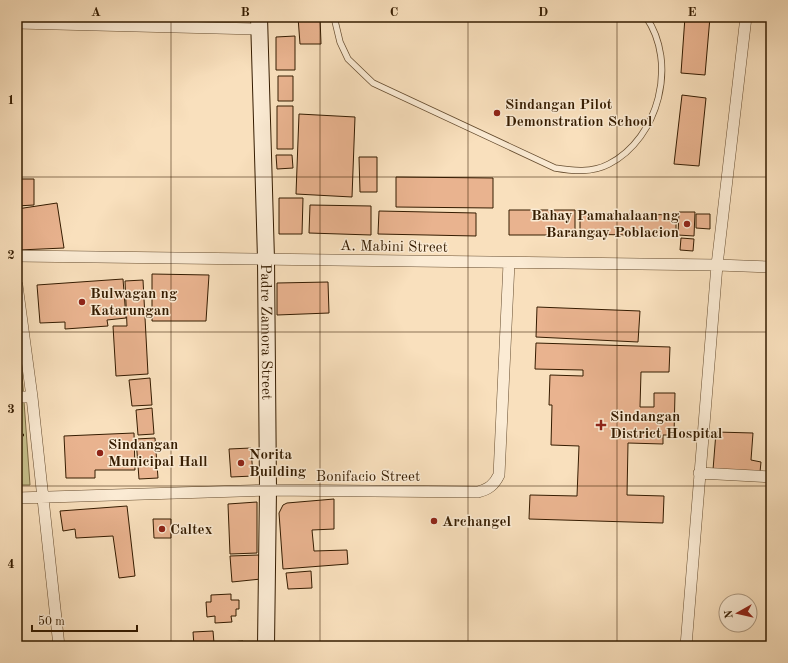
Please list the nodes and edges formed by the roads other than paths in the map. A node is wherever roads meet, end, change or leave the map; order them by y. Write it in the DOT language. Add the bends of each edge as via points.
graph roads {
  1 [pos="334,17"];
  2 [pos="646,17"];
  3 [pos="746,17"];
  4 [pos="17,23"];
  5 [pos="259,23"];
  6 [pos="17,256"];
  7 [pos="266,259"];
  8 [pos="509,263"];
  9 [pos="717,265"];
  10 [pos="771,267"];
  11 [pos="17,285"];
  12 [pos="17,397"];
  13 [pos="32,397"];
  14 [pos="699,473"];
  15 [pos="771,478"];
  16 [pos="268,490"];
  17 [pos="17,498"];
  18 [pos="42,498"];
  19 [pos="59,646"];
  20 [pos="266,646"];
  21 [pos="686,646"];
  1 -- 2 [label="lane" via="340,42 348,59 373,83 555,168 571,171 592,170 609,164 627,151 640,136 653,114 660,94 662,77 657,40"];
  3 -- 9 [label="street"];
  4 -- 5 [label="street"];
  5 -- 7 [label="street, Padre Zamora Street"];
  6 -- 7 [label="street, A. Mabini Street"];
  7 -- 8 [label="street, A. Mabini Street"];
  7 -- 16 [label="street, Padre Zamora Street"];
  8 -- 9 [label="street, A. Mabini Street"];
  8 -- 16 [label="street, Bonifacio Street" via="499,474 494,484 478,492"];
  9 -- 10 [label="street, A. Mabini Street"];
  9 -- 14 [label="street"];
  11 -- 13 [label="street"];
  12 -- 13 [label="street"];
  13 -- 18 [label="street"];
  14 -- 15 [label="street"];
  14 -- 21 [label="street"];
  16 -- 18 [label="street, Bonifacio Street"];
  16 -- 20 [label="street, Padre Zamora Street"];
  17 -- 18 [label="street, Bonifacio Street"];
  18 -- 19 [label="street"];
}
